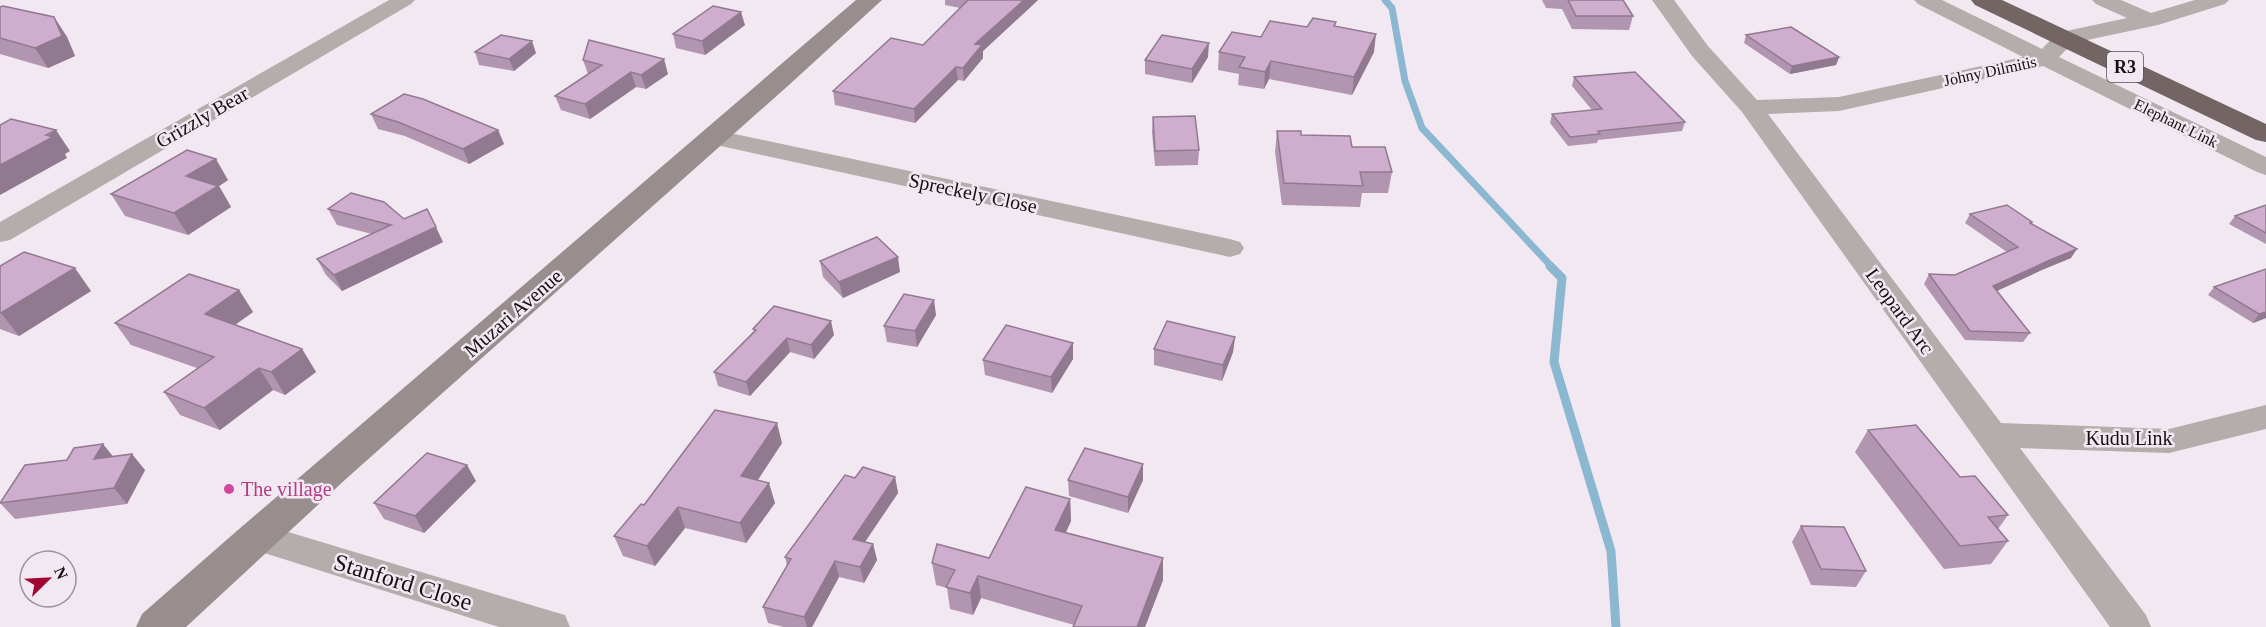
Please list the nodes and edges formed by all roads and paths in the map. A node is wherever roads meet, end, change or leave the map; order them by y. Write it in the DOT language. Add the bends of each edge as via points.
graph roads {
  1 [pos="404,0"];
  2 [pos="870,0"];
  3 [pos="1663,0"];
  4 [pos="1924,0"];
  5 [pos="1983,0"];
  6 [pos="2103,0"];
  7 [pos="2218,0"];
  8 [pos="2150,20"];
  9 [pos="2065,38"];
  10 [pos="2045,59"];
  11 [pos="1751,107"];
  12 [pos="2266,134"];
  13 [pos="716,138"];
  14 [pos="2266,167"];
  15 [pos="0,234"];
  16 [pos="1230,248"];
  17 [pos="2266,417"];
  18 [pos="1990,435"];
  19 [pos="255,536"];
  20 [pos="157,627"];
  21 [pos="551,627"];
  22 [pos="2132,627"];
  1 -- 15 [label="street, Grizzly Bear"];
  2 -- 13 [label="street, Muzari Avenue"];
  3 -- 11 [label="street, Leopard Arc" via="1700,51"];
  4 -- 10 [label="street, Elephant Link"];
  5 -- 9 [label="highway, R3"];
  6 -- 8 [label="street"];
  7 -- 8 [label="street"];
  8 -- 9 [label="street"];
  9 -- 10 [label="street, Johny Dilmitis"];
  9 -- 12 [label="highway, R3"];
  10 -- 11 [label="street, Johny Dilmitis" via="1839,104"];
  10 -- 14 [label="street, Elephant Link"];
  11 -- 18 [label="street, Leopard Arc"];
  13 -- 16 [label="street, Spreckely Close"];
  13 -- 19 [label="street, Muzari Avenue"];
  17 -- 18 [label="street, Kudu Link" via="2169,441"];
  18 -- 22 [label="street, Leopard Arc"];
  19 -- 20 [label="street, Muzari Avenue"];
  19 -- 21 [label="street, Stanford Close"];
}
